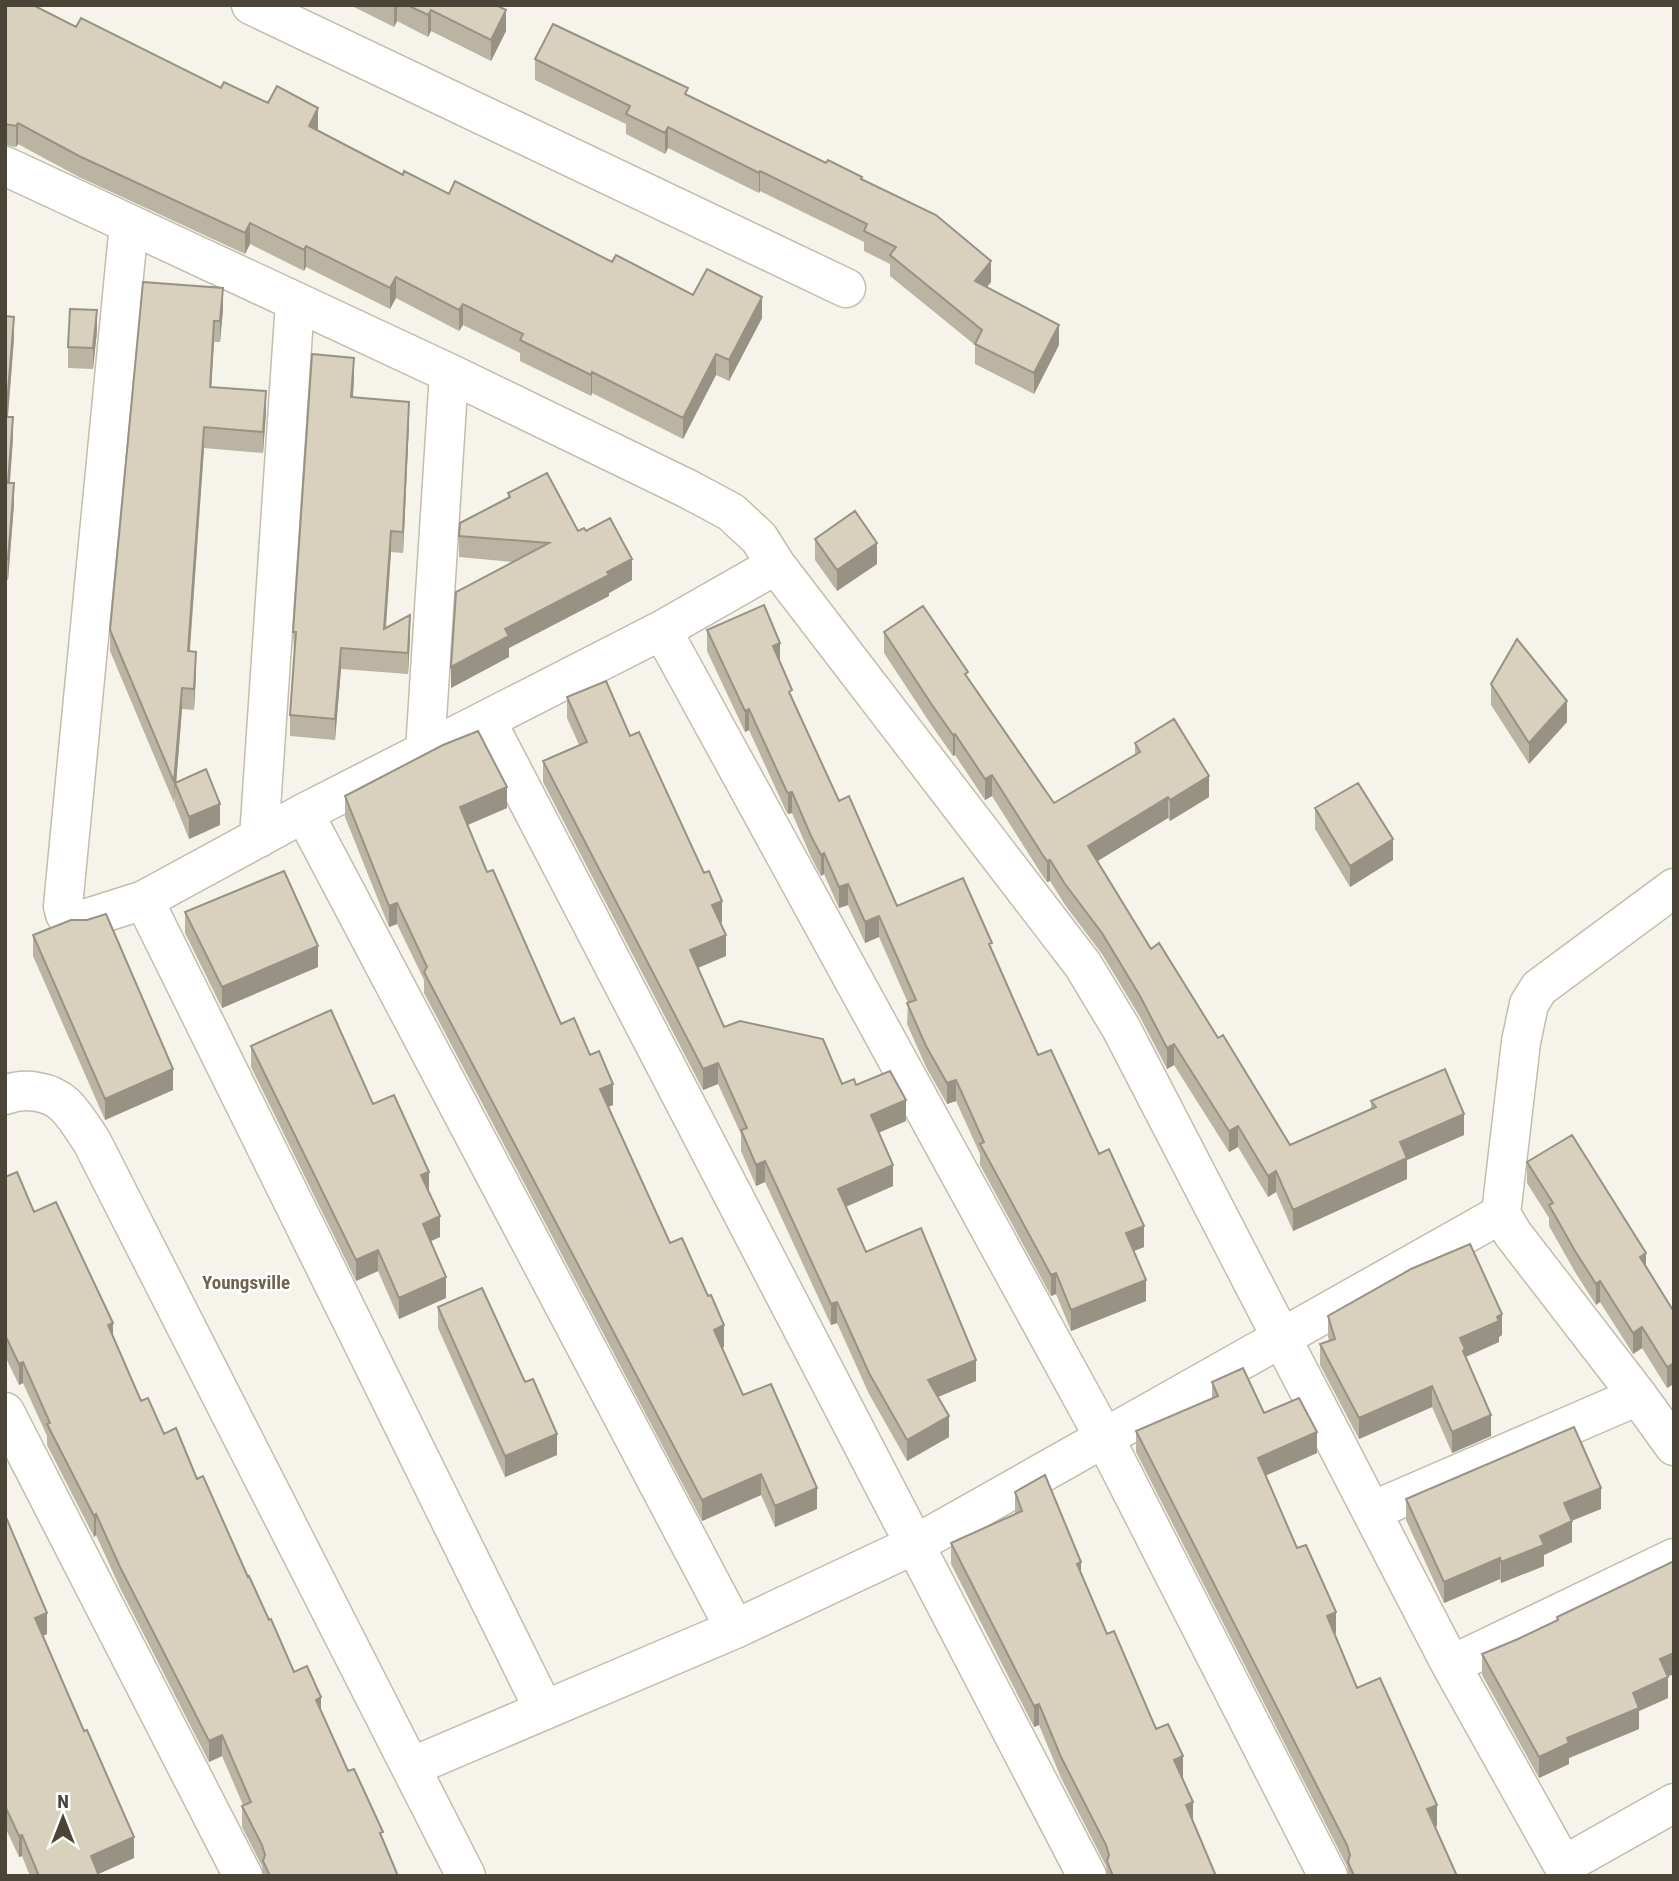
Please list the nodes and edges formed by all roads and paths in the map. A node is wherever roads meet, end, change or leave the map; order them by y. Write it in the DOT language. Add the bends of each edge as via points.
graph roads {
  1 [pos="251,5"];
  2 [pos="5,166"];
  3 [pos="129,223"];
  4 [pos="846,288"];
  5 [pos="295,302"];
  6 [pos="449,373"];
  7 [pos="776,565"];
  8 [pos="662,630"];
  9 [pos="486,720"];
  10 [pos="425,751"];
  11 [pos="304,813"];
  12 [pos="259,838"];
  13 [pos="1674,888"];
  14 [pos="144,900"];
  15 [pos="5,1095"];
  16 [pos="1501,1214"];
  17 [pos="1281,1336"];
  18 [pos="1638,1396"];
  19 [pos="5,1412"];
  20 [pos="1105,1439"];
  21 [pos="1674,1446"];
  22 [pos="1372,1511"];
  23 [pos="916,1544"];
  24 [pos="1674,1558"];
  25 [pos="735,1629"];
  26 [pos="1451,1665"];
  27 [pos="544,1710"];
  28 [pos="411,1767"];
  29 [pos="1674,1802"];
  30 [pos="1567,1870"];
  31 [pos="243,1876"];
  32 [pos="466,1876"];
  33 [pos="1087,1876"];
  34 [pos="1328,1876"];
  1 -- 4 [label="street"];
  2 -- 3 [label="street"];
  3 -- 5 [label="street"];
  3 -- 14 [label="street" via="63,906 68,918 80,920"];
  5 -- 6 [label="street"];
  5 -- 12 [label="street"];
  6 -- 7 [label="street" via="731,512 760,538"];
  6 -- 10 [label="street"];
  7 -- 8 [label="street"];
  7 -- 17 [label="street" via="1083,965 1121,1028"];
  8 -- 9 [label="street"];
  8 -- 20 [label="street"];
  9 -- 10 [label="street"];
  9 -- 23 [label="street"];
  10 -- 11 [label="street"];
  11 -- 12 [label="street"];
  11 -- 25 [label="street"];
  12 -- 14 [label="street"];
  13 -- 16 [label="street" via="1539,988 1529,1004"];
  14 -- 27 [label="street"];
  15 -- 28 [label="street" via="14,1091 44,1093 65,1105 92,1142"];
  16 -- 17 [label="street"];
  16 -- 18 [label="street"];
  17 -- 20 [label="street"];
  17 -- 22 [label="street"];
  18 -- 21 [label="street"];
  18 -- 22 [label="street"];
  19 -- 31 [label="street"];
  20 -- 23 [label="street"];
  20 -- 34 [label="street"];
  22 -- 26 [label="street"];
  23 -- 25 [label="street"];
  23 -- 33 [label="street"];
  24 -- 26 [label="street"];
  25 -- 27 [label="street"];
  26 -- 30 [label="street"];
  27 -- 28 [label="street"];
  28 -- 32 [label="street"];
  29 -- 30 [label="street"];
}
